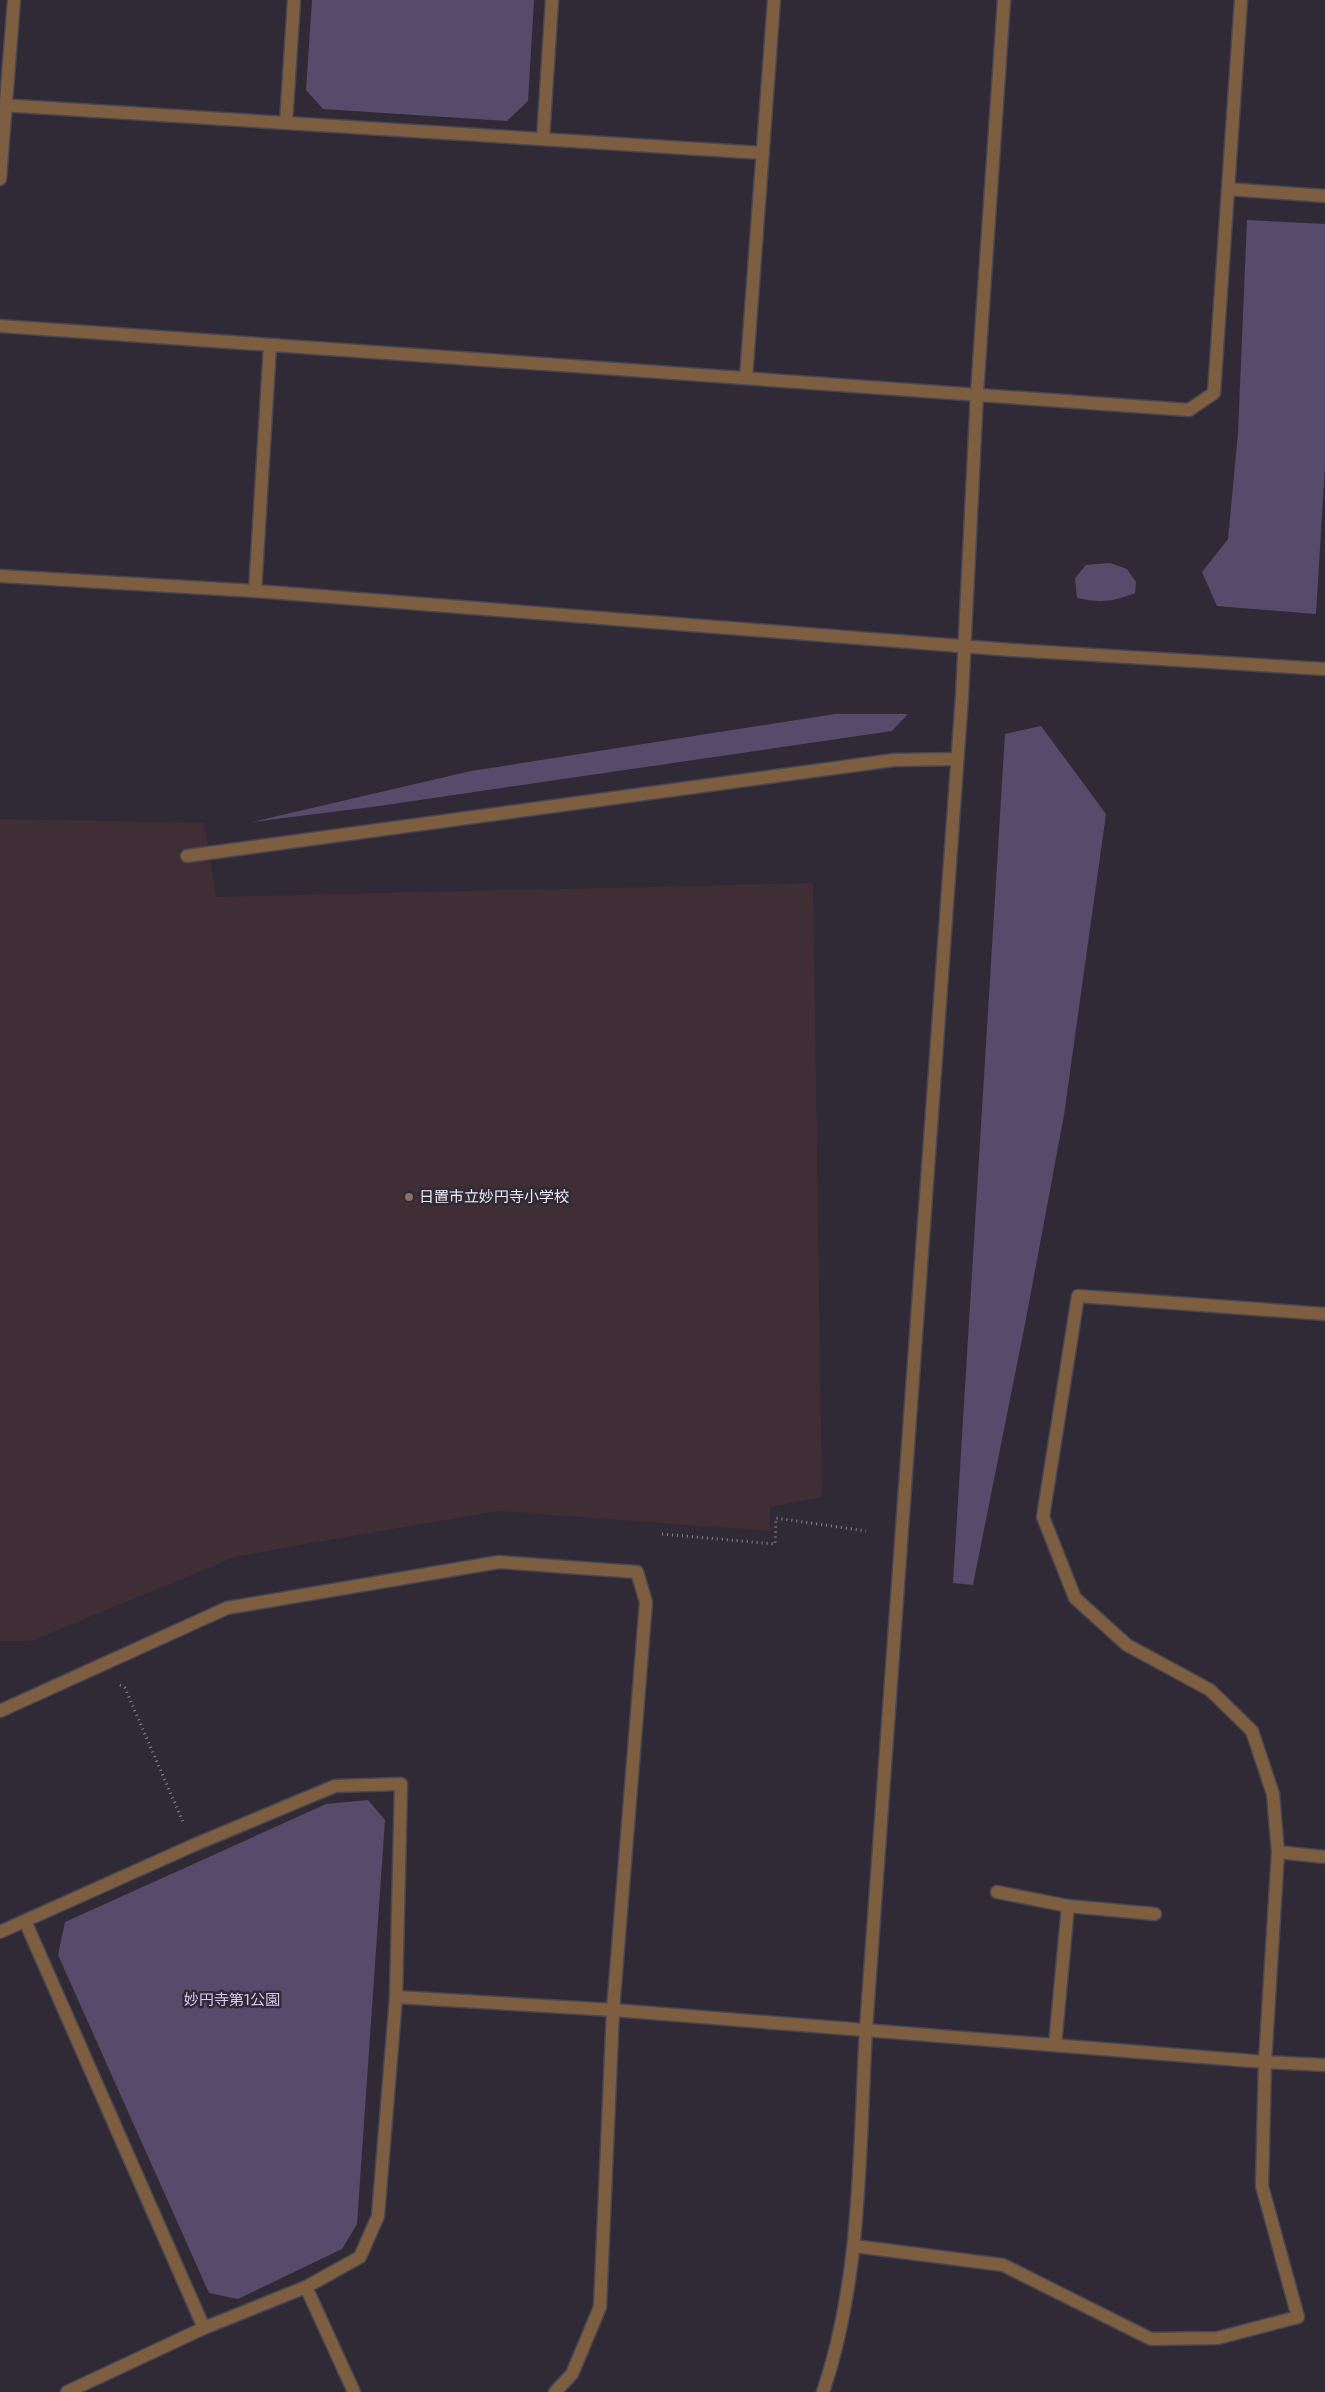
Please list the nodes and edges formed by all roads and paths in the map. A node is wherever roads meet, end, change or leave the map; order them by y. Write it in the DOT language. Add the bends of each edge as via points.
graph roads {
  1 [pos="14,0"];
  2 [pos="294,0"];
  3 [pos="552,0"];
  4 [pos="774,0"];
  5 [pos="1004,0"];
  6 [pos="1241,0"];
  7 [pos="3,105"];
  8 [pos="286,123"];
  9 [pos="543,139"];
  10 [pos="763,153"];
  11 [pos="0,179"];
  12 [pos="1228,189"];
  13 [pos="1325,196"];
  14 [pos="0,326"];
  15 [pos="270,346"];
  16 [pos="746,378"];
  17 [pos="977,393"];
  18 [pos="0,576"];
  19 [pos="255,591"];
  20 [pos="964,646"];
  21 [pos="1325,669"];
  22 [pos="957,759"];
  23 [pos="187,856"];
  24 [pos="1325,1314"];
  25 [pos="866,1531"];
  26 [pos="662,1534"];
  27 [pos="117,1683"];
  28 [pos="0,1711"];
  29 [pos="194,1845"];
  30 [pos="1278,1852"];
  31 [pos="1325,1857"];
  32 [pos="997,1892"];
  33 [pos="1068,1906"];
  34 [pos="1155,1914"];
  35 [pos="25,1920"];
  36 [pos="0,1932"];
  37 [pos="396,1997"];
  38 [pos="613,2010"];
  39 [pos="866,2029"];
  40 [pos="1055,2045"];
  41 [pos="1266,2062"];
  42 [pos="1325,2065"];
  43 [pos="854,2246"];
  44 [pos="306,2287"];
  45 [pos="204,2328"];
  46 [pos="67,2392"];
  47 [pos="354,2392"];
  48 [pos="555,2392"];
  49 [pos="823,2392"];
  1 -- 7 [label="street"];
  2 -- 8 [label="street"];
  3 -- 9 [label="street"];
  4 -- 10 [label="street"];
  5 -- 17 [label="street"];
  6 -- 12 [label="street"];
  7 -- 8 [label="street"];
  7 -- 11 [label="street"];
  8 -- 9 [label="street"];
  9 -- 10 [label="street"];
  10 -- 16 [label="street"];
  12 -- 13 [label="street"];
  12 -- 17 [label="street" via="1214,393 1189,410"];
  14 -- 15 [label="street"];
  15 -- 16 [label="street"];
  15 -- 19 [label="street"];
  16 -- 17 [label="street"];
  17 -- 20 [label="street"];
  18 -- 19 [label="street"];
  19 -- 20 [label="street"];
  20 -- 21 [label="street"];
  20 -- 22 [label="street"];
  22 -- 23 [label="street" via="894,760"];
  22 -- 39 [label="street"];
  24 -- 30 [label="street" via="1078,1296 1043,1517 1076,1598 1127,1645 1210,1690 1252,1731 1273,1794"];
  25 -- 26 [label="path" via="776,1518 775,1544"];
  27 -- 29 [label="path" via="125,1688"];
  28 -- 38 [label="street" via="228,1608 499,1562 637,1572 646,1602"];
  29 -- 35 [label="street"];
  29 -- 37 [label="street" via="335,1786 400,1784"];
  30 -- 31 [label="street"];
  30 -- 41 [label="street"];
  32 -- 33 [label="street"];
  33 -- 34 [label="street"];
  33 -- 40 [label="street"];
  35 -- 36 [label="street"];
  35 -- 45 [label="street"];
  37 -- 38 [label="street"];
  37 -- 44 [label="street" via="378,2216 360,2257"];
  38 -- 39 [label="street"];
  38 -- 48 [label="street" via="600,2307 572,2374"];
  39 -- 40 [label="street"];
  39 -- 43 [label="street"];
  40 -- 41 [label="street"];
  41 -- 42 [label="street"];
  41 -- 43 [label="street" via="1262,2186 1298,2317 1218,2338 1151,2339 1003,2265"];
  43 -- 49 [label="street" via="836,2353"];
  44 -- 45 [label="street"];
  44 -- 47 [label="street"];
  45 -- 46 [label="street"];
}
